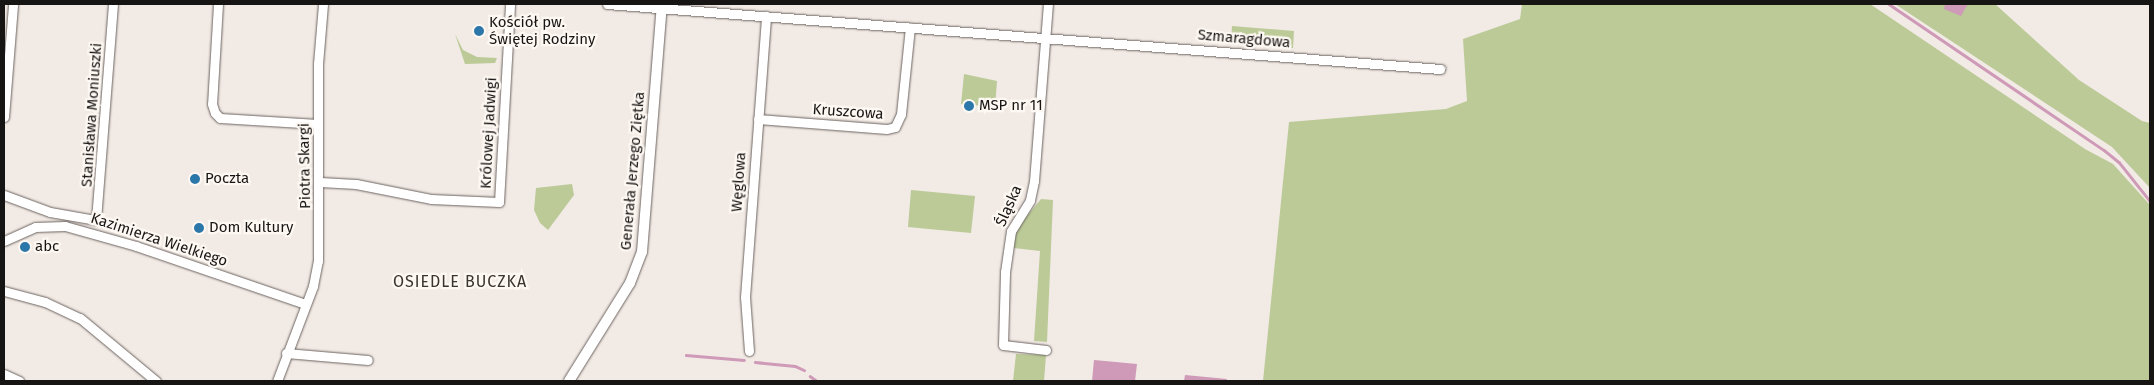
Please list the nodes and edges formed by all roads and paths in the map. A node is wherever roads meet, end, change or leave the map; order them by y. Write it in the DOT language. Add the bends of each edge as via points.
graph roads {
  1 [pos="13,4"];
  2 [pos="113,4"];
  3 [pos="218,4"];
  4 [pos="323,4"];
  5 [pos="510,4"];
  6 [pos="607,4"];
  7 [pos="1048,4"];
  8 [pos="662,6"];
  9 [pos="723,8"];
  10 [pos="766,16"];
  11 [pos="910,27"];
  12 [pos="1046,37"];
  13 [pos="1440,69"];
  14 [pos="4,114"];
  15 [pos="758,119"];
  16 [pos="318,124"];
  17 [pos="320,182"];
  18 [pos="4,195"];
  19 [pos="4,241"];
  20 [pos="4,292"];
  21 [pos="305,304"];
  22 [pos="1046,350"];
  23 [pos="749,351"];
  24 [pos="286,353"];
  25 [pos="368,360"];
  26 [pos="4,374"];
  27 [pos="19,381"];
  28 [pos="156,381"];
  29 [pos="277,381"];
  30 [pos="569,381"];
  1 -- 14 [label="street"];
  2 -- 18 [label="street, Stanisława Moniuszki" via="96,220 50,212"];
  3 -- 16 [label="street" via="212,104 215,113 220,118"];
  4 -- 16 [label="street, Piotra Skargi"];
  5 -- 17 [label="street, Królowej Jadwigi" via="499,202 431,199 356,184"];
  6 -- 8 [label="street, Szmaragdowa"];
  7 -- 12 [label="street, Śląska"];
  8 -- 9 [label="street, Szmaragdowa"];
  8 -- 30 [label="street, Generała Jerzego Ziętka" via="642,252 630,283"];
  9 -- 10 [label="street, Szmaragdowa"];
  10 -- 11 [label="street, Szmaragdowa"];
  10 -- 15 [label="street, Węglowa"];
  11 -- 12 [label="street, Szmaragdowa"];
  11 -- 15 [label="street, Kruszcowa" via="901,114 895,127 882,129"];
  12 -- 13 [label="street, Szmaragdowa"];
  12 -- 22 [label="street, Śląska" via="1034,181 1030,200 1011,231 1005,272 1003,345"];
  15 -- 23 [label="street, Węglowa" via="745,297"];
  16 -- 17 [label="street, Piotra Skargi"];
  17 -- 21 [label="street, Piotra Skargi" via="317,265"];
  19 -- 21 [label="street, Kazimierza Wielkiego" via="35,227 65,226 136,246"];
  20 -- 28 [label="street" via="45,302 80,318"];
  21 -- 24 [label="street, Piotra Skargi"];
  24 -- 25 [label="street"];
  24 -- 29 [label="street, Piotra Skargi"];
  26 -- 27 [label="street"];
}
